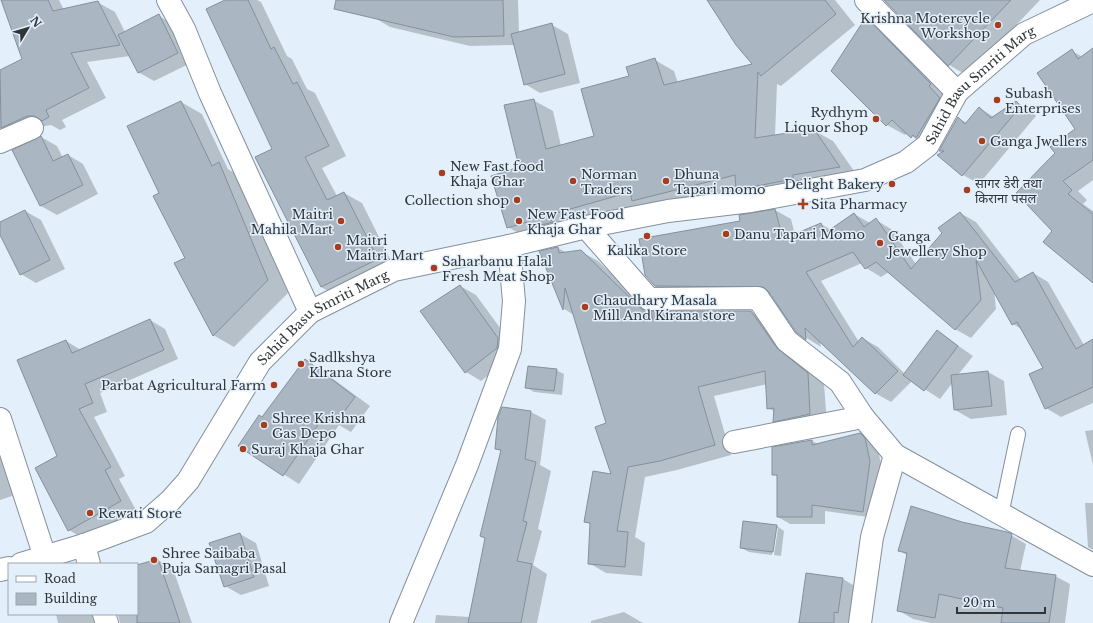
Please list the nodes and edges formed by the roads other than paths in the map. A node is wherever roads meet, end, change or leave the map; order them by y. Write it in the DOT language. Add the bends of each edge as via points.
graph roads {
  1 [pos="168,0"];
  2 [pos="866,0"];
  3 [pos="1093,1"];
  4 [pos="957,92"];
  5 [pos="32,128"];
  6 [pos="0,142"];
  7 [pos="586,227"];
  8 [pos="510,246"];
  9 [pos="310,312"];
  10 [pos="863,417"];
  11 [pos="0,419"];
  12 [pos="1018,434"];
  13 [pos="734,442"];
  14 [pos="895,455"];
  15 [pos="1001,515"];
  16 [pos="86,555"];
  17 [pos="45,557"];
  18 [pos="24,563"];
  19 [pos="1093,565"];
  20 [pos="402,623"];
  21 [pos="860,623"];
  1 -- 9 [label="street" via="184,29 210,93"];
  2 -- 4 [label="street"];
  3 -- 4 [label="street, Sahid Basu Smriti Marg" via="1024,34"];
  4 -- 7 [label="street, Sahid Basu Smriti Marg" via="928,145 906,162 865,180 751,201 668,211"];
  5 -- 6 [label="street"];
  7 -- 8 [label="street, Sahid Basu Smriti Marg"];
  7 -- 10 [label="street" via="650,299 758,298 787,341 840,382"];
  8 -- 9 [label="street, Sahid Basu Smriti Marg" via="394,270"];
  8 -- 20 [label="street" via="514,301 510,349 467,465"];
  9 -- 16 [label="street, Sahid Basu Smriti Marg" via="260,362 188,481 170,501 146,522"];
  10 -- 13 [label="street"];
  10 -- 14 [label="street"];
  11 -- 17 [label="street"];
  12 -- 15 [label="lane"];
  14 -- 15 [label="street"];
  14 -- 21 [label="street" via="872,537"];
  15 -- 19 [label="street"];
  16 -- 17 [label="street, Sahid Basu Smriti Marg"];
  17 -- 18 [label="street, Sahid Basu Smriti Marg"];
}
